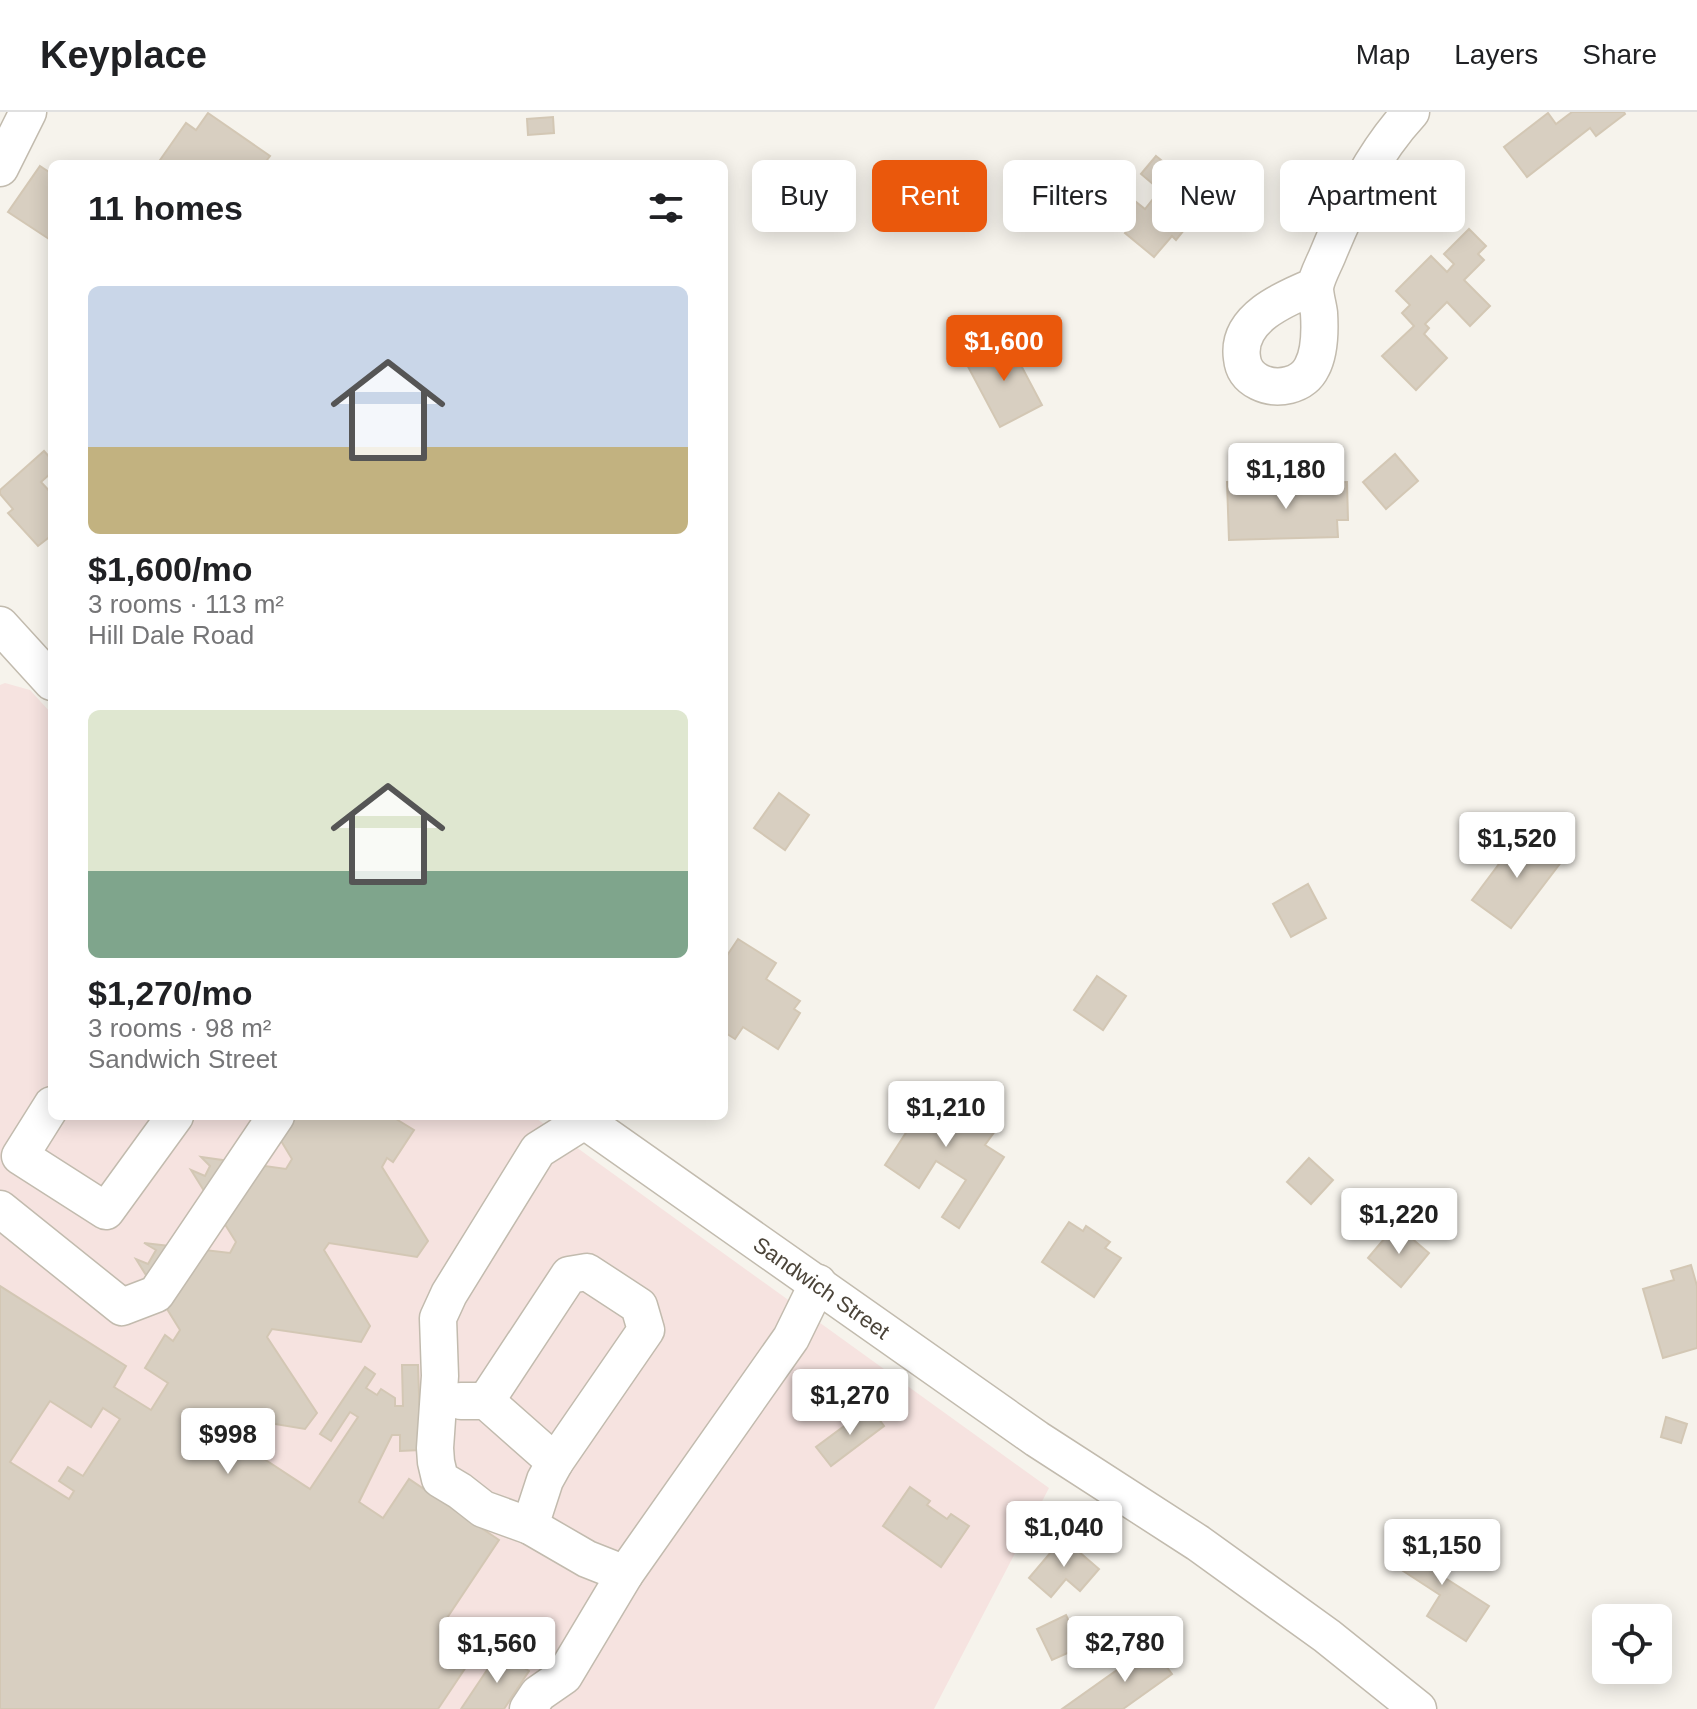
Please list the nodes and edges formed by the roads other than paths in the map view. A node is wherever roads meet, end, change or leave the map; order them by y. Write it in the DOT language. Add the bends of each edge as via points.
graph roads {
  1 [pos="28,112"];
  2 [pos="1411,112"];
  3 [pos="0,168"];
  4 [pos="1315,286"];
  5 [pos="0,625"];
  6 [pos="48,678"];
  7 [pos="48,1111"];
  8 [pos="172,1120"];
  9 [pos="273,1120"];
  10 [pos="578,1120"];
  11 [pos="584,1120"];
  12 [pos="20,1156"];
  13 [pos="0,1186"];
  14 [pos="0,1209"];
  15 [pos="818,1283"];
  16 [pos="438,1400"];
  17 [pos="486,1401"];
  18 [pos="555,1462"];
  19 [pos="530,1526"];
  20 [pos="625,1574"];
  21 [pos="528,1709"];
  22 [pos="1418,1709"];
  1 -- 3 [label="street"];
  2 -- 4 [label="street" via="1365,174"];
  5 -- 6 [label="street"];
  7 -- 12 [label="street"];
  8 -- 12 [label="street" via="106,1211"];
  9 -- 14 [label="street" via="156,1294 122,1307"];
  10 -- 16 [label="street" via="538,1150 449,1294 438,1318"];
  11 -- 15 [label="street, Sandwich Street"];
  12 -- 13 [label="street"];
  15 -- 20 [label="street" via="791,1338"];
  15 -- 22 [label="street, Sandwich Street" via="1037,1439 1198,1543"];
  16 -- 17 [label="street"];
  16 -- 19 [label="street" via="435,1448 440,1479 483,1509"];
  17 -- 18 [label="street"];
  17 -- 18 [label="street" via="569,1275 587,1272 639,1306 646,1330"];
  18 -- 19 [label="street"];
  19 -- 20 [label="street"];
  20 -- 21 [label="street" via="564,1676 538,1694"];
}
